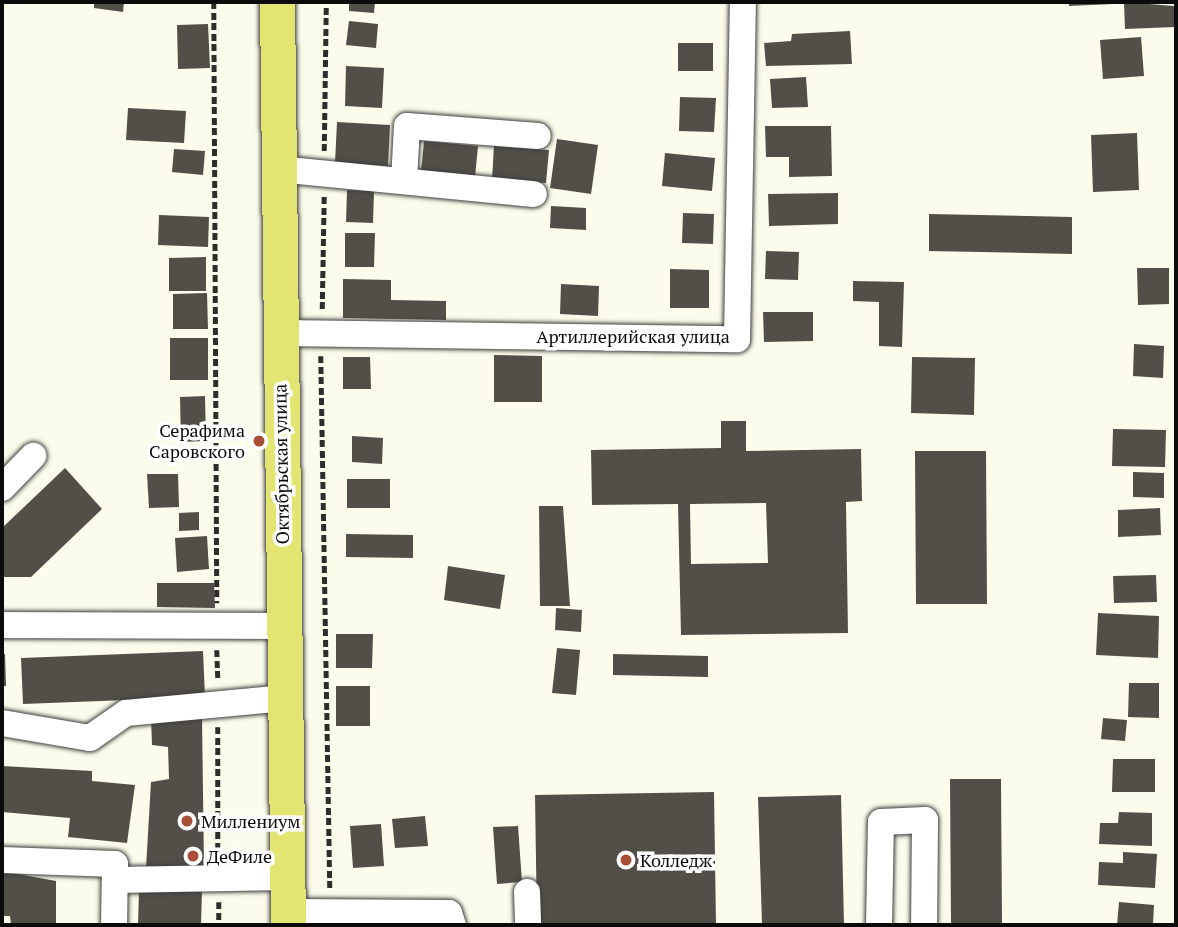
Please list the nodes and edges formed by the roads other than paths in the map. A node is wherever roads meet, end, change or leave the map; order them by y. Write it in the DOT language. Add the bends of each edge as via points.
graph roads {
  1 [pos="277,2"];
  2 [pos="743,2"];
  3 [pos="538,136"];
  4 [pos="278,169"];
  5 [pos="404,181"];
  6 [pos="534,194"];
  7 [pos="279,333"];
  8 [pos="33,456"];
  9 [pos="2,488"];
  10 [pos="2,625"];
  11 [pos="284,626"];
  12 [pos="285,698"];
  13 [pos="2,723"];
  14 [pos="2,860"];
  15 [pos="287,877"];
  16 [pos="115,880"];
  17 [pos="527,892"];
  18 [pos="288,918"];
  19 [pos="114,925"];
  20 [pos="453,925"];
  21 [pos="528,925"];
  22 [pos="879,925"];
  23 [pos="924,925"];
  1 -- 4 [label="main road, Октябрьская улица"];
  2 -- 7 [label="street, Артиллерийская улица" via="737,339"];
  3 -- 5 [label="street" via="407,126"];
  4 -- 5 [label="street"];
  4 -- 7 [label="main road, Октябрьская улица"];
  5 -- 6 [label="street"];
  7 -- 11 [label="main road, Октябрьская улица"];
  8 -- 9 [label="street"];
  10 -- 11 [label="street"];
  11 -- 12 [label="main road, Октябрьская улица"];
  12 -- 13 [label="street" via="126,713 90,738"];
  12 -- 15 [label="main road, Октябрьская улица"];
  14 -- 16 [label="street" via="115,864"];
  15 -- 16 [label="street"];
  15 -- 18 [label="main road, Октябрьская улица"];
  16 -- 19 [label="street"];
  17 -- 21 [label="street"];
  18 -- 20 [label="street" via="331,912 449,913"];
  22 -- 23 [label="street" via="881,822 925,820"];
}
